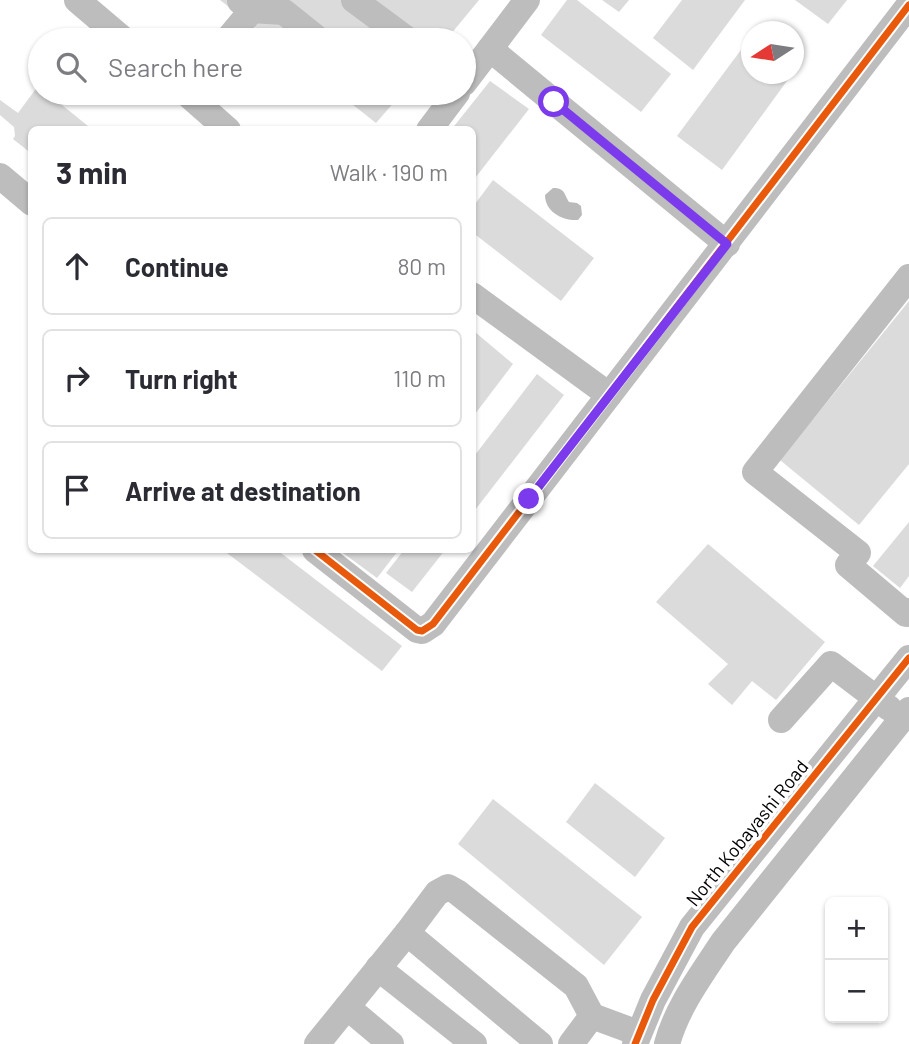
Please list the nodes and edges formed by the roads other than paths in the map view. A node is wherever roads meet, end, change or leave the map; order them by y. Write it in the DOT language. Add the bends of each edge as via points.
graph roads {
  1 [pos="77,0"];
  2 [pos="354,0"];
  3 [pos="527,0"];
  4 [pos="245,5"];
  5 [pos="909,5"];
  6 [pos="288,6"];
  7 [pos="110,28"];
  8 [pos="233,28"];
  9 [pos="308,28"];
  10 [pos="392,28"];
  11 [pos="490,49"];
  12 [pos="476,67"];
  13 [pos="200,105"];
  14 [pos="448,105"];
  15 [pos="223,126"];
  16 [pos="432,126"];
  17 [pos="0,176"];
  18 [pos="28,200"];
  19 [pos="727,244"];
  20 [pos="909,277"];
  21 [pos="476,298"];
  22 [pos="609,395"];
  23 [pos="319,553"];
  24 [pos="909,611"];
  25 [pos="909,658"];
  26 [pos="877,698"];
  27 [pos="907,718"];
  28 [pos="781,720"];
  29 [pos="407,933"];
  30 [pos="379,968"];
  31 [pos="347,1007"];
  32 [pos="592,1016"];
  33 [pos="636,1038"];
  34 [pos="317,1044"];
  35 [pos="391,1044"];
  36 [pos="474,1044"];
  37 [pos="540,1044"];
  38 [pos="571,1044"];
  39 [pos="667,1044"];
  1 -- 7 [label="street"];
  2 -- 10 [label="street"];
  3 -- 11 [label="street"];
  4 -- 6 [label="street"];
  4 -- 8 [label="street"];
  5 -- 19 [label="street"];
  6 -- 9 [label="street"];
  11 -- 12 [label="street"];
  11 -- 19 [label="street"];
  13 -- 15 [label="street"];
  14 -- 16 [label="street"];
  17 -- 18 [label="street"];
  19 -- 22 [label="street"];
  20 -- 24 [label="street" via="755,472 858,553 848,565 906,614"];
  21 -- 22 [label="street"];
  22 -- 23 [label="street" via="422,631"];
  25 -- 26 [label="street, North Kobayashi Road"];
  26 -- 27 [label="street"];
  26 -- 28 [label="street" via="831,664"];
  26 -- 33 [label="street, North Kobayashi Road" via="692,927"];
  27 -- 39 [label="street" via="723,942 671,1027"];
  29 -- 30 [label="street"];
  29 -- 32 [label="street" via="437,893 448,887 576,986"];
  29 -- 37 [label="street"];
  30 -- 31 [label="street"];
  30 -- 36 [label="street"];
  31 -- 34 [label="street"];
  31 -- 35 [label="street"];
  32 -- 33 [label="street"];
  32 -- 38 [label="street"];
}
